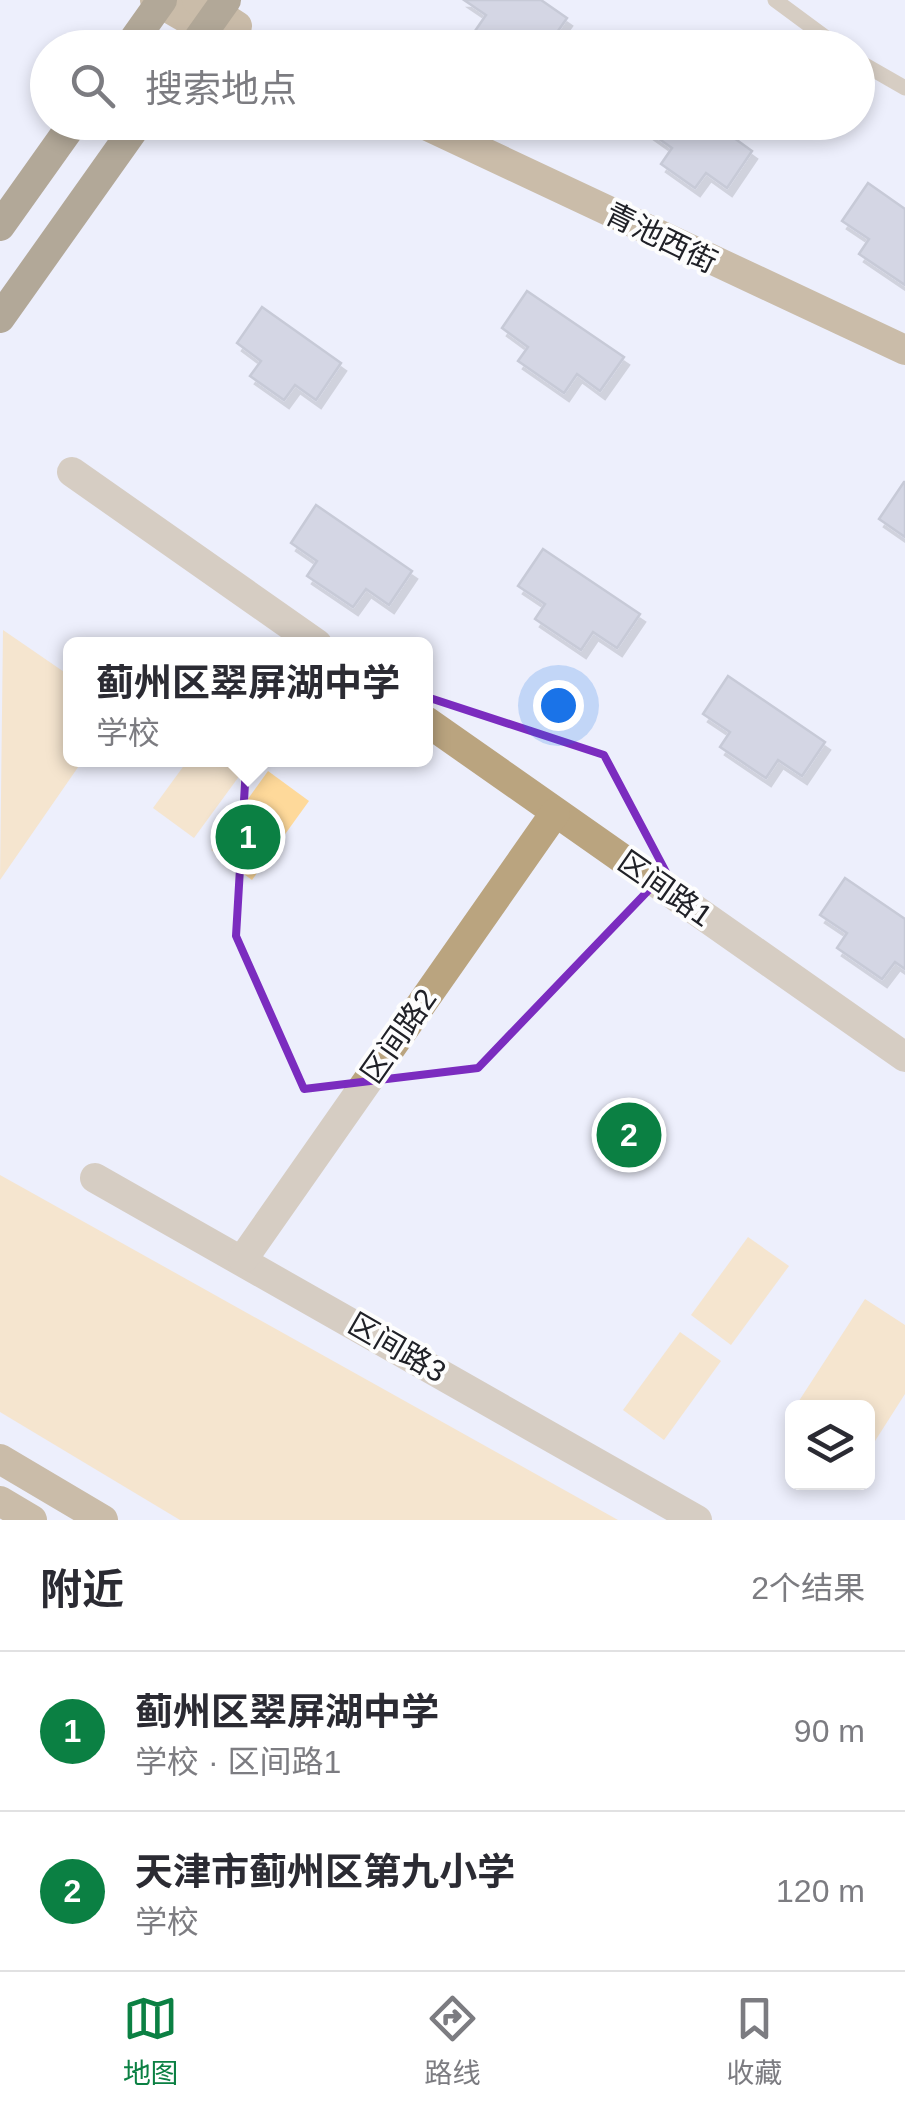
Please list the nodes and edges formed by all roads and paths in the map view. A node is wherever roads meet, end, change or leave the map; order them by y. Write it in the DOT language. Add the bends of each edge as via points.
graph roads {
  1 [pos="775,0"];
  2 [pos="159,1"];
  3 [pos="207,18"];
  4 [pos="140,30"];
  5 [pos="232,30"];
  6 [pos="816,30"];
  7 [pos="875,70"];
  8 [pos="905,88"];
  9 [pos="61,140"];
  10 [pos="125,140"];
  11 [pos="457,140"];
  12 [pos="0,226"];
  13 [pos="0,318"];
  14 [pos="905,350"];
  15 [pos="72,472"];
  16 [pos="307,637"];
  17 [pos="433,726"];
  18 [pos="556,813"];
  19 [pos="905,1057"];
  20 [pos="94,1178"];
  21 [pos="242,1259"];
  22 [pos="0,1458"];
  23 [pos="0,1500"];
  24 [pos="32,1520"];
  25 [pos="103,1520"];
  26 [pos="697,1520"];
  1 -- 6 [label="lane"];
  2 -- 3 [label="street"];
  2 -- 4 [label="highway"];
  3 -- 5 [label="street"];
  7 -- 8 [label="lane"];
  9 -- 12 [label="highway"];
  10 -- 13 [label="highway"];
  11 -- 14 [label="street, 青池西街"];
  15 -- 16 [label="street"];
  17 -- 18 [label="street, 区间路1"];
  18 -- 19 [label="street, 区间路1"];
  18 -- 21 [label="street, 区间路2"];
  20 -- 21 [label="street, 区间路3"];
  21 -- 26 [label="street, 区间路3"];
  22 -- 25 [label="street"];
  23 -- 24 [label="street"];
}
